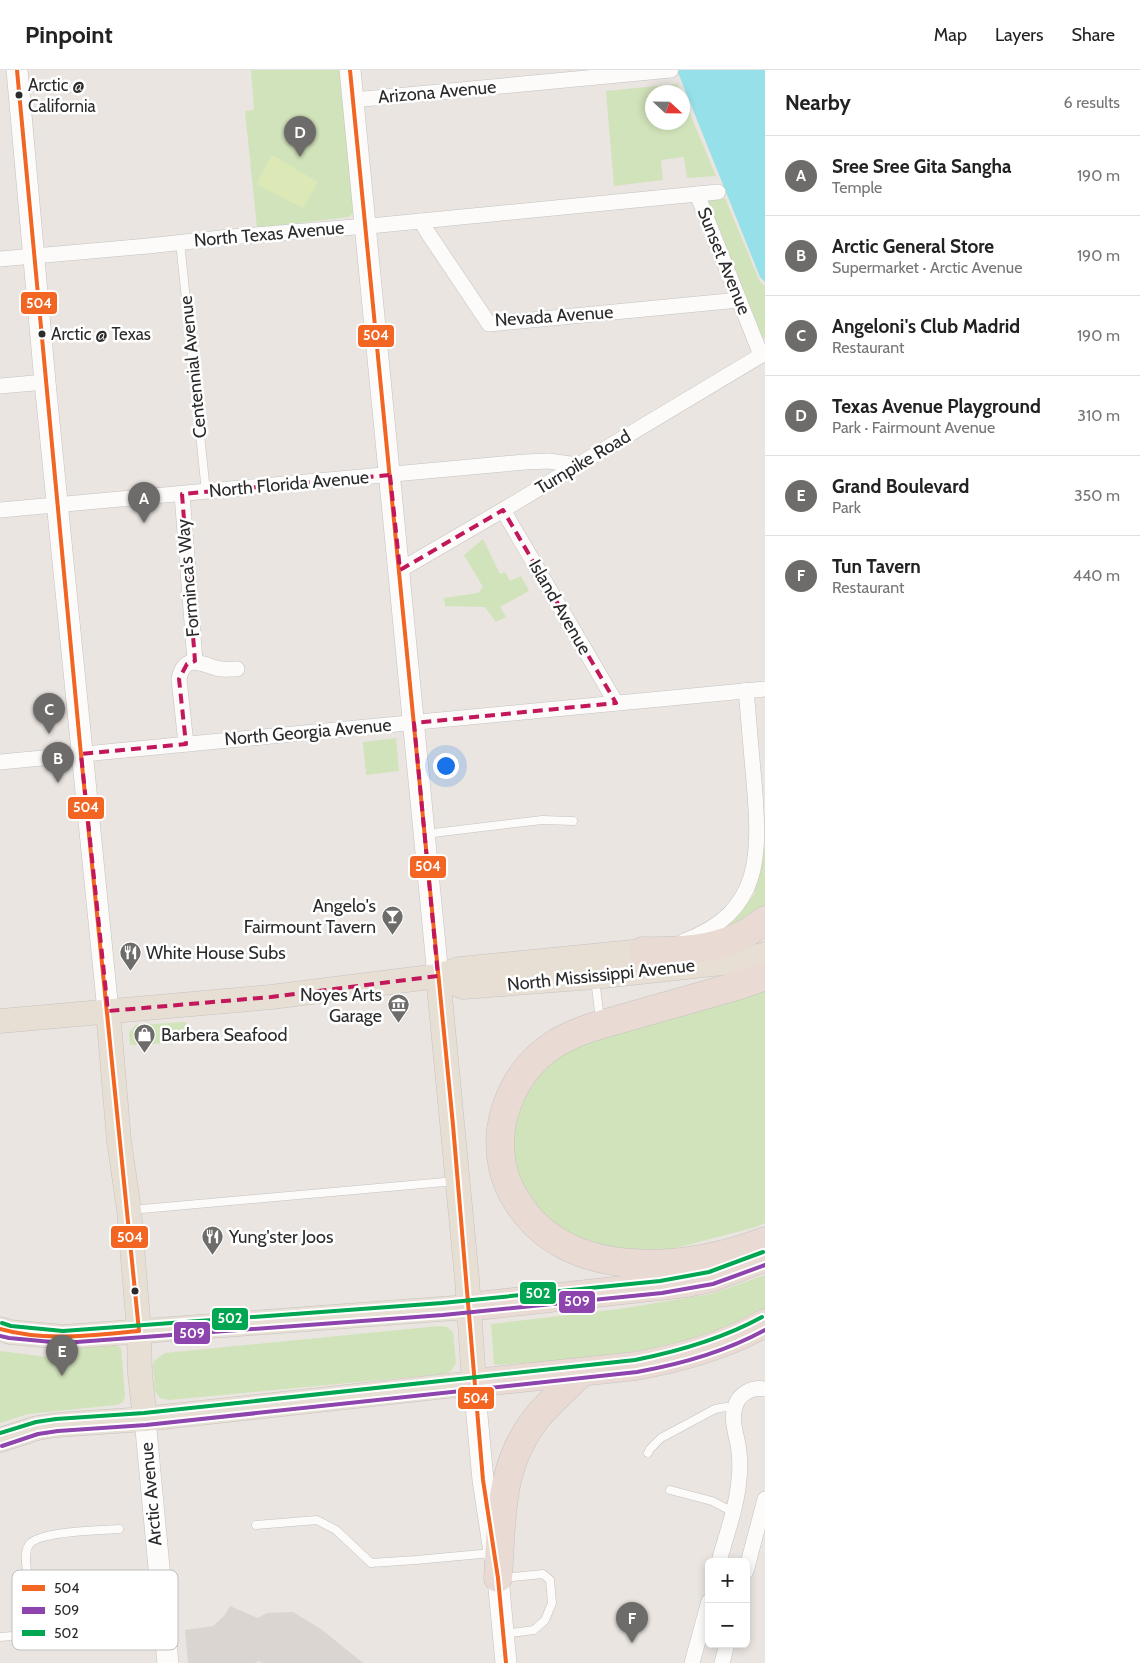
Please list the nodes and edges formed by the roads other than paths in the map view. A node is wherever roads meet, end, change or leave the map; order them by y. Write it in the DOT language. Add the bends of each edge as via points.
graph roads {
  1 [pos="17,70"];
  2 [pos="350,70"];
  3 [pos="671,70"];
  4 [pos="624,72"];
  5 [pos="353,100"];
  6 [pos="718,192"];
  7 [pos="697,194"];
  8 [pos="421,221"];
  9 [pos="365,226"];
  10 [pos="180,242"];
  11 [pos="34,256"];
  12 [pos="0,259"];
  13 [pos="739,300"];
  14 [pos="763,354"];
  15 [pos="45,382"];
  16 [pos="0,386"];
  17 [pos="578,465"];
  18 [pos="390,475"];
  19 [pos="206,492"];
  20 [pos="182,494"];
  21 [pos="57,505"];
  22 [pos="0,510"];
  23 [pos="503,510"];
  24 [pos="400,570"];
  25 [pos="195,662"];
  26 [pos="237,669"];
  27 [pos="765,688"];
  28 [pos="746,690"];
  29 [pos="616,703"];
  30 [pos="414,722"];
  31 [pos="186,744"];
  32 [pos="81,754"];
  33 [pos="0,762"];
  34 [pos="573,822"];
  35 [pos="425,834"];
  36 [pos="765,920"];
  37 [pos="643,951"];
  38 [pos="765,954"];
  39 [pos="438,976"];
  40 [pos="765,976"];
  41 [pos="594,977"];
  42 [pos="108,1011"];
  43 [pos="0,1021"];
  44 [pos="601,1025"];
  45 [pos="458,1181"];
  46 [pos="129,1210"];
  47 [pos="765,1241"];
  48 [pos="765,1258"];
  49 [pos="468,1307"];
  50 [pos="765,1323"];
  51 [pos="0,1329"];
  52 [pos="139,1331"];
  53 [pos="582,1372"];
  54 [pos="474,1384"];
  55 [pos="765,1389"];
  56 [pos="734,1409"];
  57 [pos="145,1419"];
  58 [pos="0,1440"];
  59 [pos="648,1453"];
  60 [pos="670,1490"];
  61 [pos="765,1499"];
  62 [pos="733,1512"];
  63 [pos="256,1525"];
  64 [pos="120,1528"];
  65 [pos="720,1558"];
  66 [pos="749,1558"];
  67 [pos="496,1565"];
  68 [pos="27,1570"];
  69 [pos="159,1570"];
  70 [pos="708,1603"];
  71 [pos="503,1634"];
  72 [pos="726,1648"];
  73 [pos="167,1650"];
  74 [pos="168,1663"];
  75 [pos="506,1663"];
  76 [pos="692,1663"];
  77 [pos="722,1663"];
  1 -- 11 [label="street, Arctic Avenue"];
  2 -- 5 [label="street"];
  3 -- 4 [label="street, Arizona Avenue"];
  4 -- 5 [label="street, Arizona Avenue"];
  5 -- 9 [label="street"];
  6 -- 7 [label="street, North Texas Avenue"];
  7 -- 8 [label="street, North Texas Avenue"];
  7 -- 13 [label="street, Sunset Avenue"];
  8 -- 9 [label="street, North Texas Avenue"];
  8 -- 13 [label="street, Nevada Avenue" via="489,324"];
  9 -- 10 [label="street, North Texas Avenue"];
  9 -- 18 [label="street"];
  10 -- 11 [label="street, North Texas Avenue"];
  10 -- 19 [label="lane, Centennial Avenue"];
  11 -- 12 [label="street, North Texas Avenue"];
  11 -- 15 [label="street, Arctic Avenue"];
  13 -- 14 [label="street, Sunset Avenue"];
  14 -- 17 [label="street, Turnpike Road"];
  15 -- 16 [label="street"];
  15 -- 21 [label="street, Arctic Avenue"];
  17 -- 18 [label="street, North Florida Avenue" via="536,461"];
  17 -- 23 [label="street, Turnpike Road"];
  18 -- 19 [label="street, North Florida Avenue"];
  18 -- 24 [label="street"];
  19 -- 20 [label="street, North Florida Avenue"];
  20 -- 21 [label="street, North Florida Avenue"];
  20 -- 25 [label="street, Forminca's Way"];
  21 -- 22 [label="street, North Florida Avenue"];
  21 -- 32 [label="street, Arctic Avenue"];
  23 -- 24 [label="street, Turnpike Road"];
  23 -- 29 [label="street, Island Avenue"];
  24 -- 30 [label="street"];
  25 -- 26 [label="street"];
  25 -- 31 [label="street" via="181,669 179,679"];
  27 -- 28 [label="street, North Georgia Avenue"];
  28 -- 29 [label="street, North Georgia Avenue"];
  28 -- 37 [label="street" via="756,809 753,873 747,890 738,906 705,932 683,942"];
  29 -- 30 [label="street, North Georgia Avenue"];
  30 -- 31 [label="street, North Georgia Avenue"];
  30 -- 35 [label="street"];
  31 -- 32 [label="street, North Georgia Avenue"];
  32 -- 33 [label="street, North Georgia Avenue"];
  32 -- 42 [label="street, Arctic Avenue"];
  34 -- 35 [label="lane" via="542,820"];
  35 -- 39 [label="street"];
  36 -- 37 [label="highway" via="748,933 718,945 670,952"];
  37 -- 39 [label="main road, North Mississippi Avenue" via="460,969"];
  38 -- 41 [label="main road, North Mississippi Avenue" via="740,961"];
  39 -- 41 [label="main road, North Mississippi Avenue" via="463,988"];
  39 -- 42 [label="main road, North Mississippi Avenue" via="271,998"];
  39 -- 45 [label="main road"];
  40 -- 44 [label="highway"];
  41 -- 44 [label="lane"];
  42 -- 43 [label="main road, North Mississippi Avenue"];
  42 -- 46 [label="main road, Arctic Avenue" via="119,1141"];
  44 -- 47 [label="highway" via="550,1046 530,1064 509,1097 500,1134 501,1160 508,1186 520,1208 538,1228 560,1243 587,1255 624,1263 696,1259"];
  45 -- 46 [label="lane"];
  45 -- 49 [label="main road"];
  46 -- 52 [label="main road, Arctic Avenue"];
  48 -- 49 [label="highway" via="687,1283"];
  49 -- 52 [label="main road"];
  49 -- 54 [label="main road"];
  50 -- 53 [label="highway" via="733,1339 685,1356"];
  51 -- 52 [label="main road" via="63,1337"];
  52 -- 57 [label="main road, Arctic Avenue"];
  53 -- 54 [label="highway"];
  53 -- 67 [label="highway" via="540,1414 524,1435 513,1458 506,1481"];
  54 -- 57 [label="main road"];
  54 -- 67 [label="street" via="483,1480"];
  55 -- 56 [label="street" via="745,1392"];
  56 -- 59 [label="lane" via="715,1408 661,1438"];
  56 -- 62 [label="street" via="739,1472"];
  57 -- 58 [label="main road" via="57,1424"];
  57 -- 69 [label="street, Arctic Avenue"];
  60 -- 62 [label="lane" via="712,1501"];
  61 -- 66 [label="street"];
  62 -- 65 [label="street"];
  63 -- 67 [label="lane" via="316,1520 336,1530 370,1563 416,1560"];
  64 -- 68 [label="lane" via="38,1538 29,1544"];
  67 -- 71 [label="street"];
  67 -- 71 [label="lane" via="543,1574 550,1580 552,1603 545,1620 534,1630"];
  70 -- 76 [label="street"];
  71 -- 75 [label="street"];
  72 -- 77 [label="street"];
  73 -- 74 [label="street, Arctic Avenue"];
}
